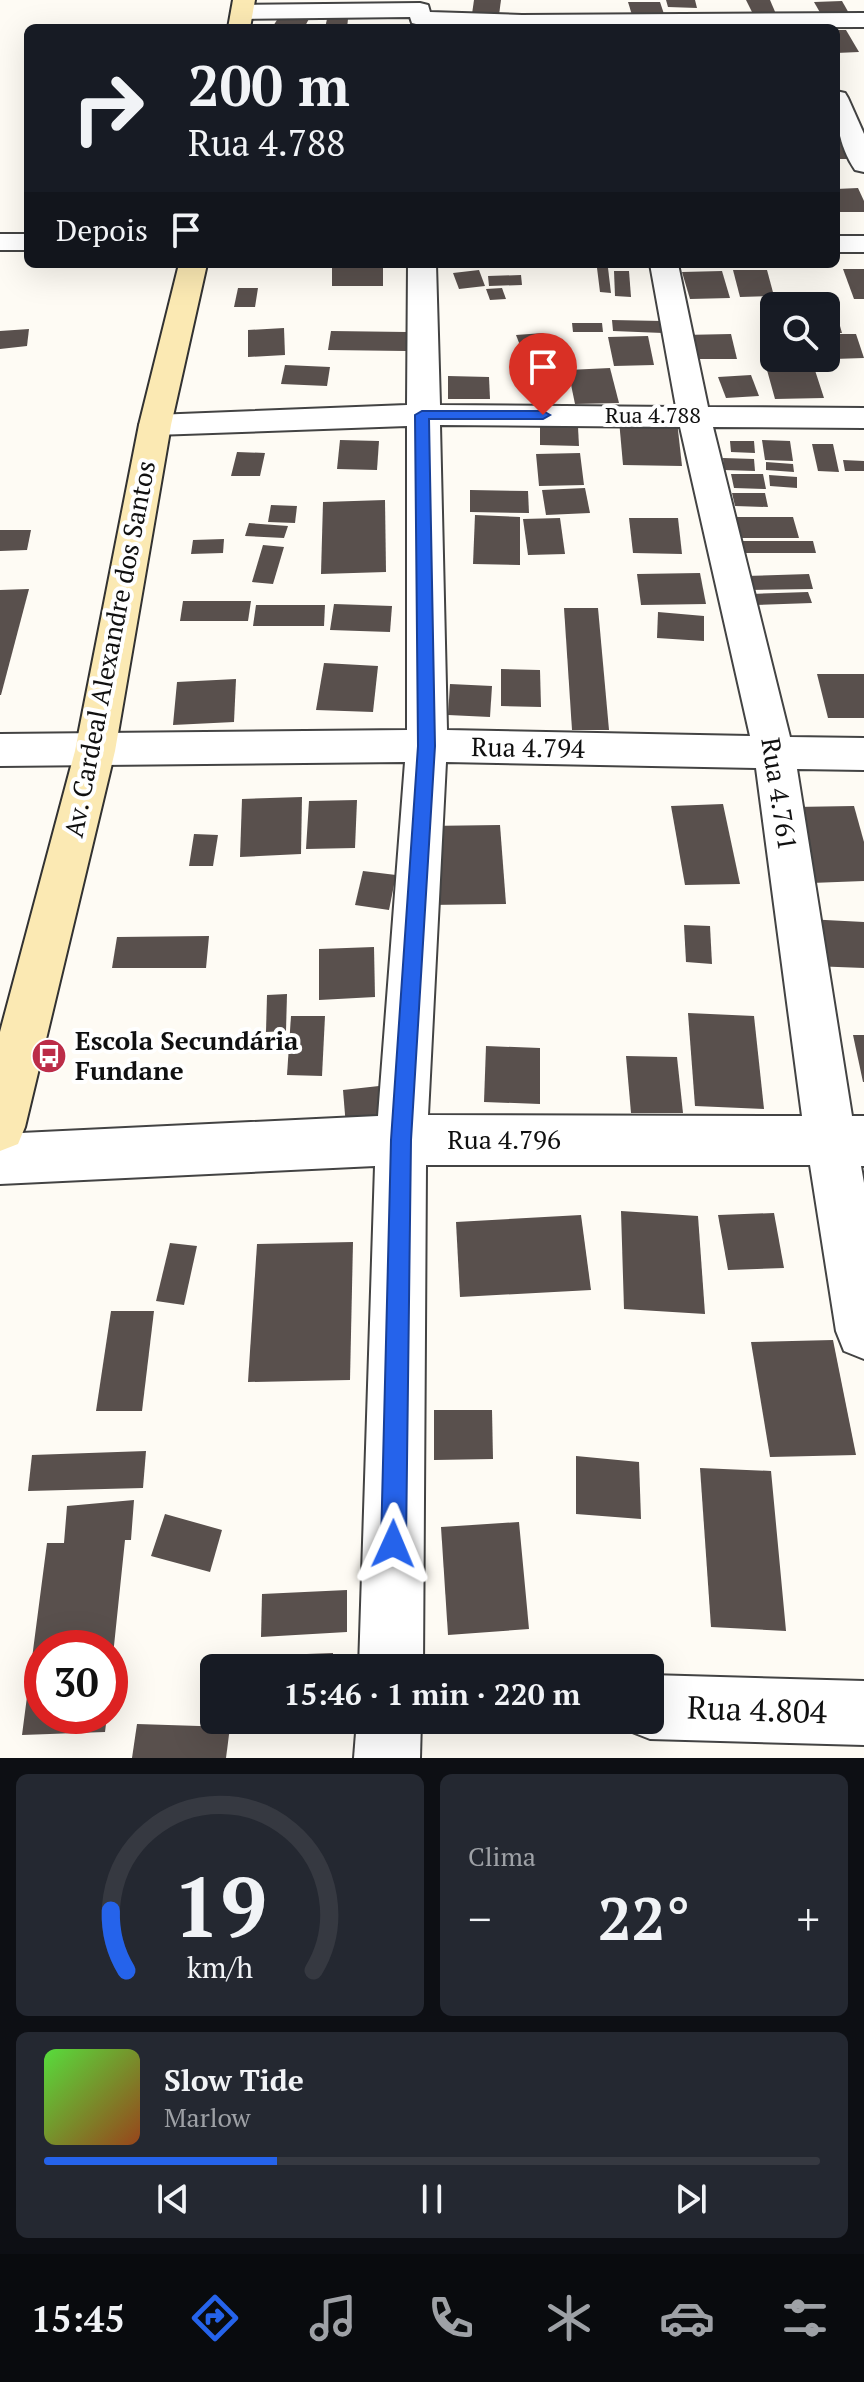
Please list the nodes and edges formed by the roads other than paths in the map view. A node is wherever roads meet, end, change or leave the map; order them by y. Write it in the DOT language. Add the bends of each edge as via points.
graph roads {
  1 [pos="242,13"];
  2 [pos="420,14"];
  3 [pos="616,16"];
  4 [pos="803,16"];
  5 [pos="864,20"];
  6 [pos="849,123"];
  7 [pos="864,164"];
  8 [pos="0,242"];
  9 [pos="24,242"];
  10 [pos="840,244"];
  11 [pos="864,244"];
  12 [pos="192,268"];
  13 [pos="422,268"];
  14 [pos="665,268"];
  15 [pos="422,415"];
  16 [pos="694,415"];
  17 [pos="864,418"];
  18 [pos="155,425"];
  19 [pos="427,746"];
  20 [pos="0,750"];
  21 [pos="95,751"];
  22 [pos="774,753"];
  23 [pos="864,754"];
  24 [pos="0,1127"];
  25 [pos="401,1140"];
  26 [pos="848,1141"];
  27 [pos="0,1159"];
  28 [pos="864,1331"];
  29 [pos="391,1654"];
  30 [pos="664,1707"];
  31 [pos="864,1713"];
  32 [pos="388,1734"];
  33 [pos="387,1758"];
  1 -- 2 [label="street"];
  2 -- 3 [label="street" via="522,22"];
  3 -- 4 [label="street"];
  4 -- 5 [label="street"];
  6 -- 7 [label="street"];
  8 -- 9 [label="street"];
  10 -- 11 [label="street"];
  12 -- 18 [label="main road, Av. Cardeal Alexandre dos Santos"];
  13 -- 15 [label="street"];
  14 -- 16 [label="street, Rua 4.761"];
  15 -- 16 [label="street, Rua 4.788"];
  15 -- 18 [label="street, Rua 4.788"];
  15 -- 19 [label="street"];
  16 -- 17 [label="street, Rua 4.788"];
  16 -- 22 [label="street, Rua 4.761"];
  18 -- 21 [label="main road, Av. Cardeal Alexandre dos Santos"];
  19 -- 21 [label="street, Rua 4.794"];
  19 -- 22 [label="street, Rua 4.794"];
  19 -- 25 [label="street"];
  20 -- 21 [label="street, Rua 4.794"];
  21 -- 24 [label="main road, Av. Cardeal Alexandre dos Santos"];
  22 -- 23 [label="street, Rua 4.794"];
  22 -- 26 [label="street, Rua 4.761"];
  25 -- 26 [label="street, Rua 4.796"];
  25 -- 27 [label="street, Rua 4.796"];
  25 -- 29 [label="street"];
  26 -- 28 [label="street, Rua 4.761"];
  30 -- 31 [label="street, Rua 4.804"];
  32 -- 33 [label="street"];
}
